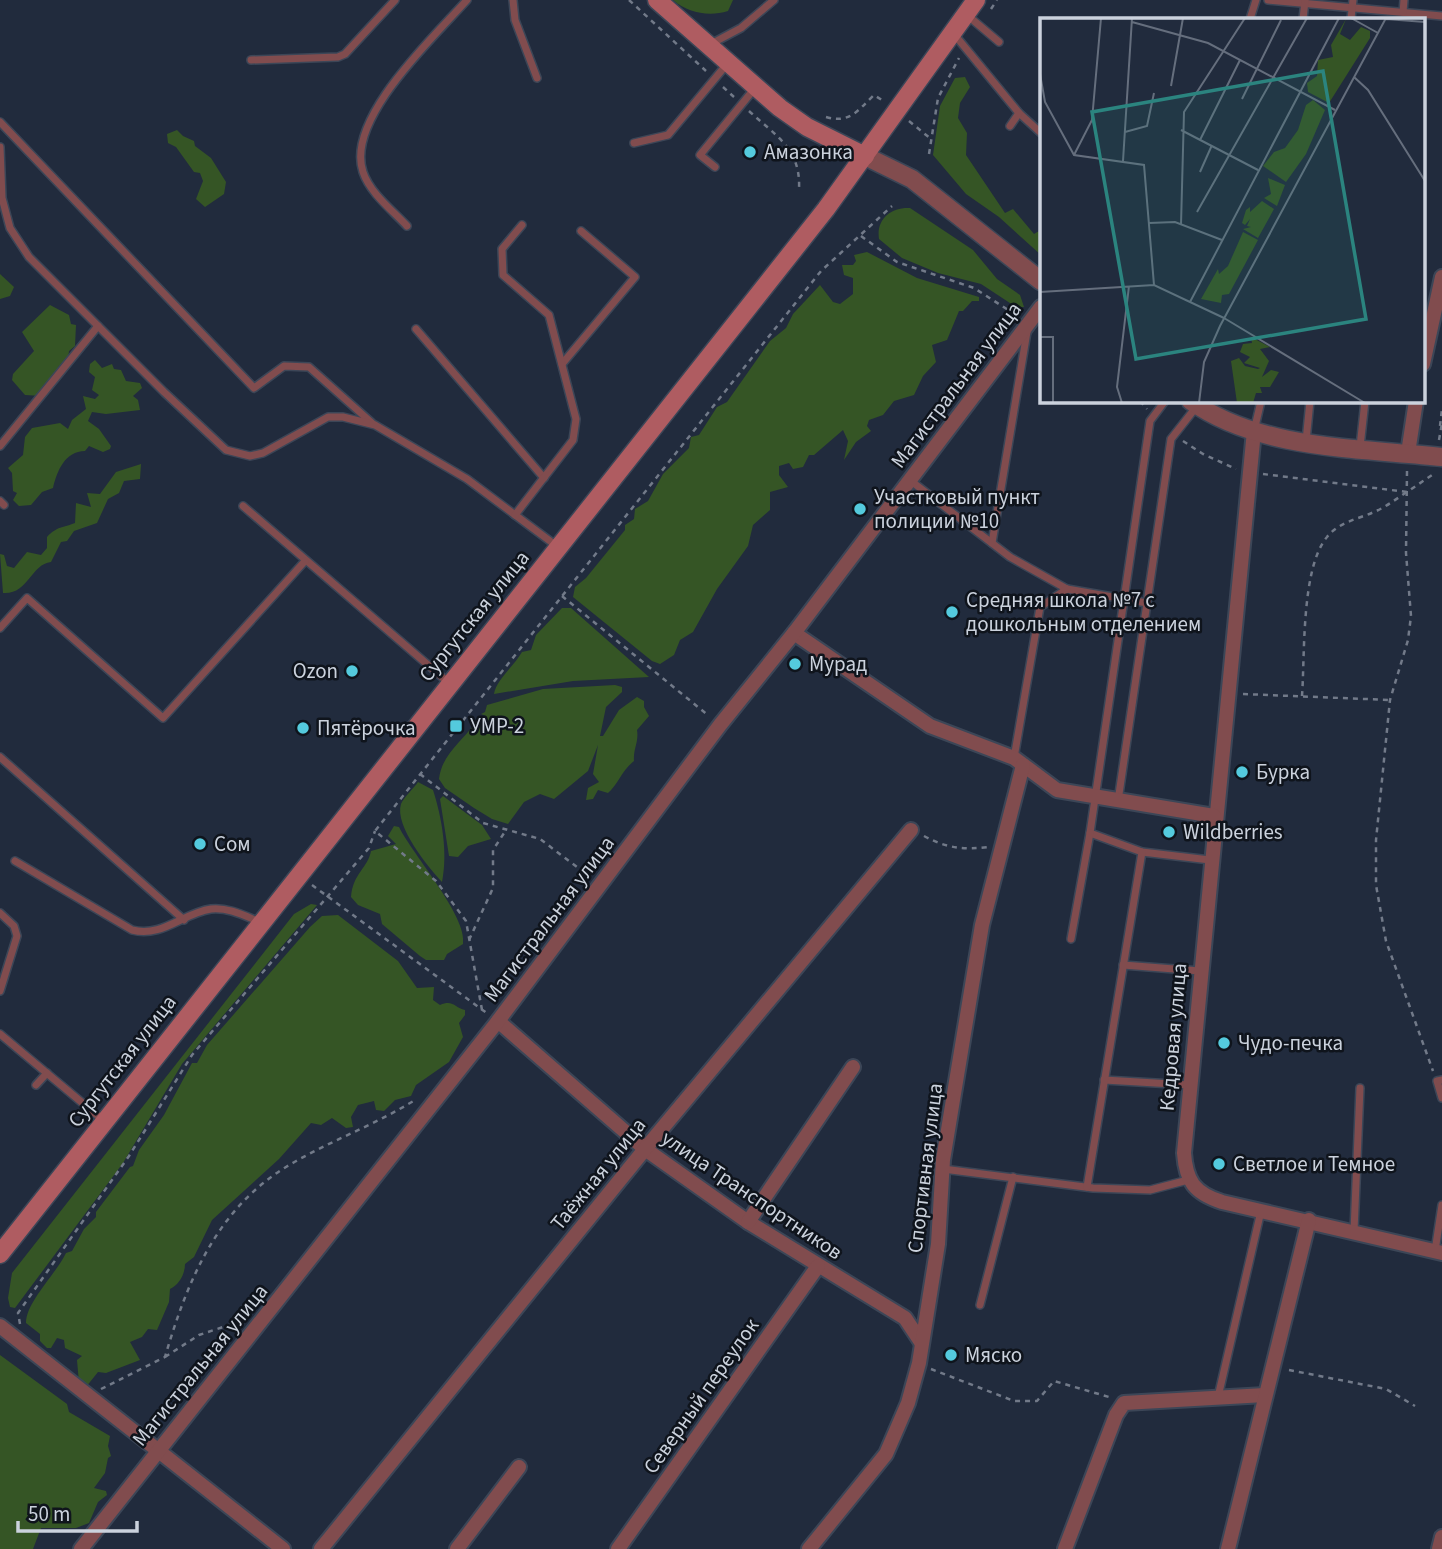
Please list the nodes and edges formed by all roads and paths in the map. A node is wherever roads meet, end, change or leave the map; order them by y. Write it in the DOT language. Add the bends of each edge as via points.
graph roads {
  1 [pos="396,0"];
  2 [pos="467,0"];
  3 [pos="513,0"];
  4 [pos="629,0"];
  5 [pos="657,0"];
  6 [pos="774,0"];
  7 [pos="997,0"];
  8 [pos="1256,0"];
  9 [pos="1268,0"];
  10 [pos="1404,0"];
  11 [pos="1305,2"];
  12 [pos="1353,4"];
  13 [pos="1403,12"];
  14 [pos="974,13"];
  15 [pos="1412,16"];
  16 [pos="1442,16"];
  17 [pos="1250,18"];
  18 [pos="953,34"];
  19 [pos="999,42"];
  20 [pos="708,46"];
  21 [pos="965,48"];
  22 [pos="251,60"];
  23 [pos="728,63"];
  24 [pos="537,78"];
  25 [pos="714,79"];
  26 [pos="755,88"];
  27 [pos="742,104"];
  28 [pos="898,111"];
  29 [pos="1019,113"];
  30 [pos="0,122"];
  31 [pos="1010,126"];
  32 [pos="807,127"];
  33 [pos="1040,132"];
  34 [pos="931,139"];
  35 [pos="634,143"];
  36 [pos="0,147"];
  37 [pos="929,154"];
  38 [pos="865,156"];
  39 [pos="715,167"];
  40 [pos="799,189"];
  41 [pos="892,206"];
  42 [pos="522,225"];
  43 [pos="407,226"];
  44 [pos="10,228"];
  45 [pos="0,229"];
  46 [pos="581,231"];
  47 [pos="861,236"];
  48 [pos="1040,280"];
  49 [pos="1441,285"];
  50 [pos="1040,308"];
  51 [pos="1029,324"];
  52 [pos="98,326"];
  53 [pos="416,329"];
  54 [pos="1424,359"];
  55 [pos="562,364"];
  56 [pos="1141,402"];
  57 [pos="1164,402"];
  58 [pos="1261,402"];
  59 [pos="1310,402"];
  60 [pos="1365,402"];
  61 [pos="1416,402"];
  62 [pos="1194,403"];
  63 [pos="1442,409"];
  64 [pos="1153,416"];
  65 [pos="375,425"];
  66 [pos="1441,425"];
  67 [pos="1254,431"];
  68 [pos="1175,434"];
  69 [pos="1306,441"];
  70 [pos="0,446"];
  71 [pos="1360,448"];
  72 [pos="1408,453"];
  73 [pos="1438,457"];
  74 [pos="1249,472"];
  75 [pos="544,478"];
  76 [pos="911,481"];
  77 [pos="1407,492"];
  78 [pos="243,506"];
  79 [pos="515,515"];
  80 [pos="992,543"];
  81 [pos="558,547"];
  82 [pos="305,561"];
  83 [pos="1067,589"];
  84 [pos="562,596"];
  85 [pos="1123,599"];
  86 [pos="1147,603"];
  87 [pos="0,628"];
  88 [pos="794,633"];
  89 [pos="449,684"];
  90 [pos="1227,693"];
  91 [pos="1302,696"];
  92 [pos="1390,700"];
  93 [pos="720,725"];
  94 [pos="0,757"];
  95 [pos="1019,761"];
  96 [pos="420,774"];
  97 [pos="1094,797"];
  98 [pos="1118,802"];
  99 [pos="1214,816"];
  100 [pos="507,830"];
  101 [pos="911,830"];
  102 [pos="375,831"];
  103 [pos="1090,833"];
  104 [pos="1001,845"];
  105 [pos="1142,852"];
  106 [pos="1210,860"];
  107 [pos="15,861"];
  108 [pos="298,875"];
  109 [pos="601,884"];
  110 [pos="328,897"];
  111 [pos="0,913"];
  112 [pos="184,920"];
  113 [pos="260,922"];
  114 [pos="1071,939"];
  115 [pos="469,940"];
  116 [pos="1123,965"];
  117 [pos="1200,971"];
  118 [pos="0,991"];
  119 [pos="482,1010"];
  120 [pos="498,1021"];
  121 [pos="0,1034"];
  122 [pos="853,1067"];
  123 [pos="47,1073"];
  124 [pos="1104,1080"];
  125 [pos="1439,1081"];
  126 [pos="36,1085"];
  127 [pos="1190,1085"];
  128 [pos="1360,1088"];
  129 [pos="422,1096"];
  130 [pos="1442,1098"];
  131 [pos="104,1121"];
  132 [pos="645,1149"];
  133 [pos="943,1170"];
  134 [pos="1013,1177"];
  135 [pos="1188,1180"];
  136 [pos="1087,1187"];
  137 [pos="1442,1205"];
  138 [pos="1261,1210"];
  139 [pos="1308,1220"];
  140 [pos="748,1222"];
  141 [pos="1353,1231"];
  142 [pos="1438,1252"];
  143 [pos="0,1254"];
  144 [pos="818,1266"];
  145 [pos="981,1305"];
  146 [pos="269,1315"];
  147 [pos="0,1326"];
  148 [pos="25,1331"];
  149 [pos="921,1342"];
  150 [pos="165,1357"];
  151 [pos="919,1363"];
  152 [pos="1272,1367"];
  153 [pos="1265,1395"];
  154 [pos="1219,1397"];
  155 [pos="108,1398"];
  156 [pos="1124,1403"];
  157 [pos="1415,1406"];
  158 [pos="158,1451"];
  159 [pos="519,1467"];
  160 [pos="1442,1537"];
  161 [pos="81,1549"];
  162 [pos="283,1549"];
  163 [pos="321,1549"];
  164 [pos="457,1549"];
  165 [pos="618,1549"];
  166 [pos="809,1549"];
  167 [pos="1065,1549"];
  168 [pos="1228,1549"];
  169 [pos="1438,1549"];
  1 -- 22 [label="lane" via="338,57"];
  2 -- 43 [label="lane" via="402,72 361,140 363,174"];
  3 -- 24 [label="lane" via="515,20"];
  4 -- 25 [label="path"];
  5 -- 20 [label="main road"];
  6 -- 20 [label="lane" via="762,14"];
  7 -- 14 [label="path"];
  8 -- 17 [label="lane"];
  9 -- 11 [label="lane"];
  10 -- 13 [label="lane"];
  11 -- 12 [label="lane"];
  12 -- 13 [label="lane"];
  13 -- 15 [label="lane"];
  14 -- 18 [label="main road, Сургутская улица"];
  14 -- 19 [label="lane"];
  15 -- 16 [label="lane"];
  18 -- 21 [label="lane"];
  18 -- 28 [label="main road, Сургутская улица"];
  20 -- 23 [label="main road"];
  21 -- 29 [label="lane"];
  21 -- 34 [label="path" via="938,97"];
  23 -- 25 [label="lane"];
  23 -- 26 [label="main road"];
  25 -- 27 [label="path"];
  25 -- 35 [label="lane" via="668,135"];
  26 -- 27 [label="lane"];
  26 -- 32 [label="main road"];
  27 -- 39 [label="lane" via="700,155"];
  27 -- 40 [label="path" via="796,158"];
  28 -- 32 [label="path" via="874,95 851,117 839,121 817,114"];
  28 -- 34 [label="path"];
  28 -- 38 [label="main road, Сургутская улица"];
  29 -- 31 [label="lane"];
  29 -- 33 [label="lane"];
  30 -- 65 [label="lane" via="254,388 284,366 309,367"];
  32 -- 38 [label="main road"];
  34 -- 37 [label="path"];
  36 -- 44 [label="lane" via="2,198"];
  38 -- 48 [label="street" via="912,179"];
  38 -- 81 [label="main road, Сургутская улица"];
  41 -- 47 [label="path"];
  42 -- 55 [label="lane" via="502,248 503,275 549,315"];
  44 -- 45 [label="lane"];
  44 -- 52 [label="lane" via="29,257"];
  46 -- 55 [label="lane" via="635,277"];
  47 -- 51 [label="path" via="913,270 986,294"];
  47 -- 84 [label="path" via="821,271"];
  49 -- 54 [label="street"];
  50 -- 51 [label="street, Магистральная улица"];
  51 -- 76 [label="street, Магистральная улица"];
  51 -- 80 [label="lane"];
  52 -- 65 [label="lane" via="226,450 238,455 263,453 328,417"];
  52 -- 70 [label="lane"];
  53 -- 75 [label="lane"];
  55 -- 75 [label="lane" via="576,419 573,440"];
  56 -- 64 [label="path"];
  57 -- 64 [label="lane"];
  58 -- 67 [label="lane"];
  59 -- 69 [label="lane"];
  60 -- 71 [label="lane"];
  61 -- 72 [label="street"];
  62 -- 67 [label="street"];
  62 -- 68 [label="lane"];
  63 -- 66 [label="path"];
  64 -- 85 [label="lane"];
  65 -- 79 [label="lane" via="423,450"];
  66 -- 73 [label="path"];
  67 -- 69 [label="street"];
  67 -- 74 [label="street, Кедровая улица"];
  68 -- 74 [label="path" via="1203,454"];
  68 -- 86 [label="lane"];
  69 -- 71 [label="street"];
  71 -- 72 [label="street"];
  72 -- 73 [label="street"];
  72 -- 77 [label="path"];
  73 -- 77 [label="path"];
  74 -- 77 [label="path"];
  74 -- 90 [label="street, Кедровая улица"];
  75 -- 79 [label="lane"];
  76 -- 80 [label="lane"];
  76 -- 88 [label="street, Магистральная улица"];
  77 -- 91 [label="path" via="1346,522 1327,537 1310,585"];
  77 -- 92 [label="path" via="1411,616"];
  78 -- 82 [label="lane"];
  79 -- 81 [label="lane"];
  80 -- 83 [label="lane"];
  81 -- 89 [label="main road, Сургутская улица"];
  82 -- 87 [label="lane" via="163,718 27,598"];
  82 -- 89 [label="lane"];
  83 -- 85 [label="lane"];
  83 -- 95 [label="lane" via="1040,607"];
  84 -- 93 [label="path"];
  84 -- 96 [label="path"];
  85 -- 86 [label="lane"];
  85 -- 97 [label="lane"];
  86 -- 98 [label="lane"];
  88 -- 93 [label="street, Магистральная улица"];
  88 -- 95 [label="street" via="930,726"];
  89 -- 108 [label="main road, Сургутская улица"];
  90 -- 91 [label="path"];
  90 -- 99 [label="street, Кедровая улица"];
  91 -- 92 [label="path"];
  92 -- 125 [label="path" via="1376,885 1386,941"];
  93 -- 109 [label="street, Магистральная улица"];
  94 -- 112 [label="lane"];
  95 -- 97 [label="street" via="1057,790"];
  95 -- 104 [label="street, Спортивная улица"];
  96 -- 100 [label="path" via="483,823"];
  96 -- 102 [label="path"];
  97 -- 98 [label="street"];
  97 -- 103 [label="lane"];
  98 -- 99 [label="street"];
  99 -- 106 [label="street, Кедровая улица"];
  100 -- 109 [label="path" via="540,839"];
  100 -- 115 [label="path" via="493,849 493,888"];
  101 -- 104 [label="path" via="941,845 965,850"];
  101 -- 132 [label="street, Таёжная улица"];
  102 -- 110 [label="path" via="369,848"];
  102 -- 115 [label="path" via="436,881 466,921"];
  103 -- 105 [label="lane"];
  103 -- 114 [label="lane"];
  104 -- 133 [label="street, Спортивная улица" via="982,925"];
  105 -- 106 [label="lane"];
  105 -- 116 [label="lane"];
  106 -- 117 [label="street, Кедровая улица"];
  107 -- 112 [label="lane" via="132,930 145,933"];
  108 -- 110 [label="path"];
  108 -- 113 [label="main road, Сургутская улица"];
  109 -- 120 [label="street, Магистральная улица"];
  110 -- 119 [label="path"];
  110 -- 148 [label="path" via="192,1055 129,1156 18,1313"];
  111 -- 118 [label="lane" via="14,926 17,936"];
  112 -- 113 [label="lane" via="211,909"];
  113 -- 131 [label="main road, Сургутская улица"];
  115 -- 119 [label="path"];
  116 -- 117 [label="lane"];
  116 -- 124 [label="lane"];
  117 -- 127 [label="street, Кедровая улица"];
  119 -- 120 [label="path"];
  120 -- 132 [label="street, улица Транспортников"];
  120 -- 146 [label="street, Магистральная улица"];
  121 -- 123 [label="lane"];
  122 -- 140 [label="street"];
  123 -- 126 [label="lane"];
  123 -- 131 [label="lane"];
  124 -- 127 [label="lane"];
  124 -- 136 [label="lane"];
  125 -- 130 [label="lane"];
  127 -- 135 [label="street, Кедровая улица" via="1184,1153"];
  128 -- 141 [label="lane"];
  129 -- 150 [label="path" via="375,1125 285,1167 233,1211 201,1259"];
  131 -- 143 [label="main road, Сургутская улица"];
  132 -- 140 [label="street, улица Транспортников"];
  132 -- 163 [label="street, Таёжная улица"];
  133 -- 134 [label="lane"];
  133 -- 149 [label="street, Спортивная улица" via="938,1244"];
  134 -- 136 [label="lane"];
  134 -- 145 [label="lane"];
  135 -- 136 [label="lane" via="1150,1190"];
  135 -- 138 [label="street" via="1207,1198"];
  137 -- 142 [label="lane"];
  138 -- 139 [label="street"];
  138 -- 154 [label="lane"];
  139 -- 141 [label="street"];
  139 -- 152 [label="street"];
  140 -- 144 [label="street, улица Транспортников"];
  141 -- 142 [label="street"];
  144 -- 149 [label="street, улица Транспортников" via="905,1318"];
  144 -- 165 [label="street, Северный переулок"];
  146 -- 150 [label="path" via="199,1335"];
  146 -- 158 [label="street, Магистральная улица"];
  147 -- 158 [label="street"];
  149 -- 151 [label="street, Спортивная улица"];
  150 -- 155 [label="path" via="98,1390"];
  151 -- 156 [label="path" via="1014,1401 1037,1401 1054,1381"];
  151 -- 166 [label="street, Спортивная улица" via="886,1454"];
  152 -- 153 [label="street"];
  152 -- 157 [label="path" via="1386,1390"];
  153 -- 154 [label="street"];
  153 -- 168 [label="street"];
  154 -- 156 [label="street"];
  156 -- 167 [label="street"];
  158 -- 161 [label="street, Магистральная улица"];
  158 -- 162 [label="street"];
  159 -- 164 [label="street"];
  160 -- 169 [label="street"];
}
